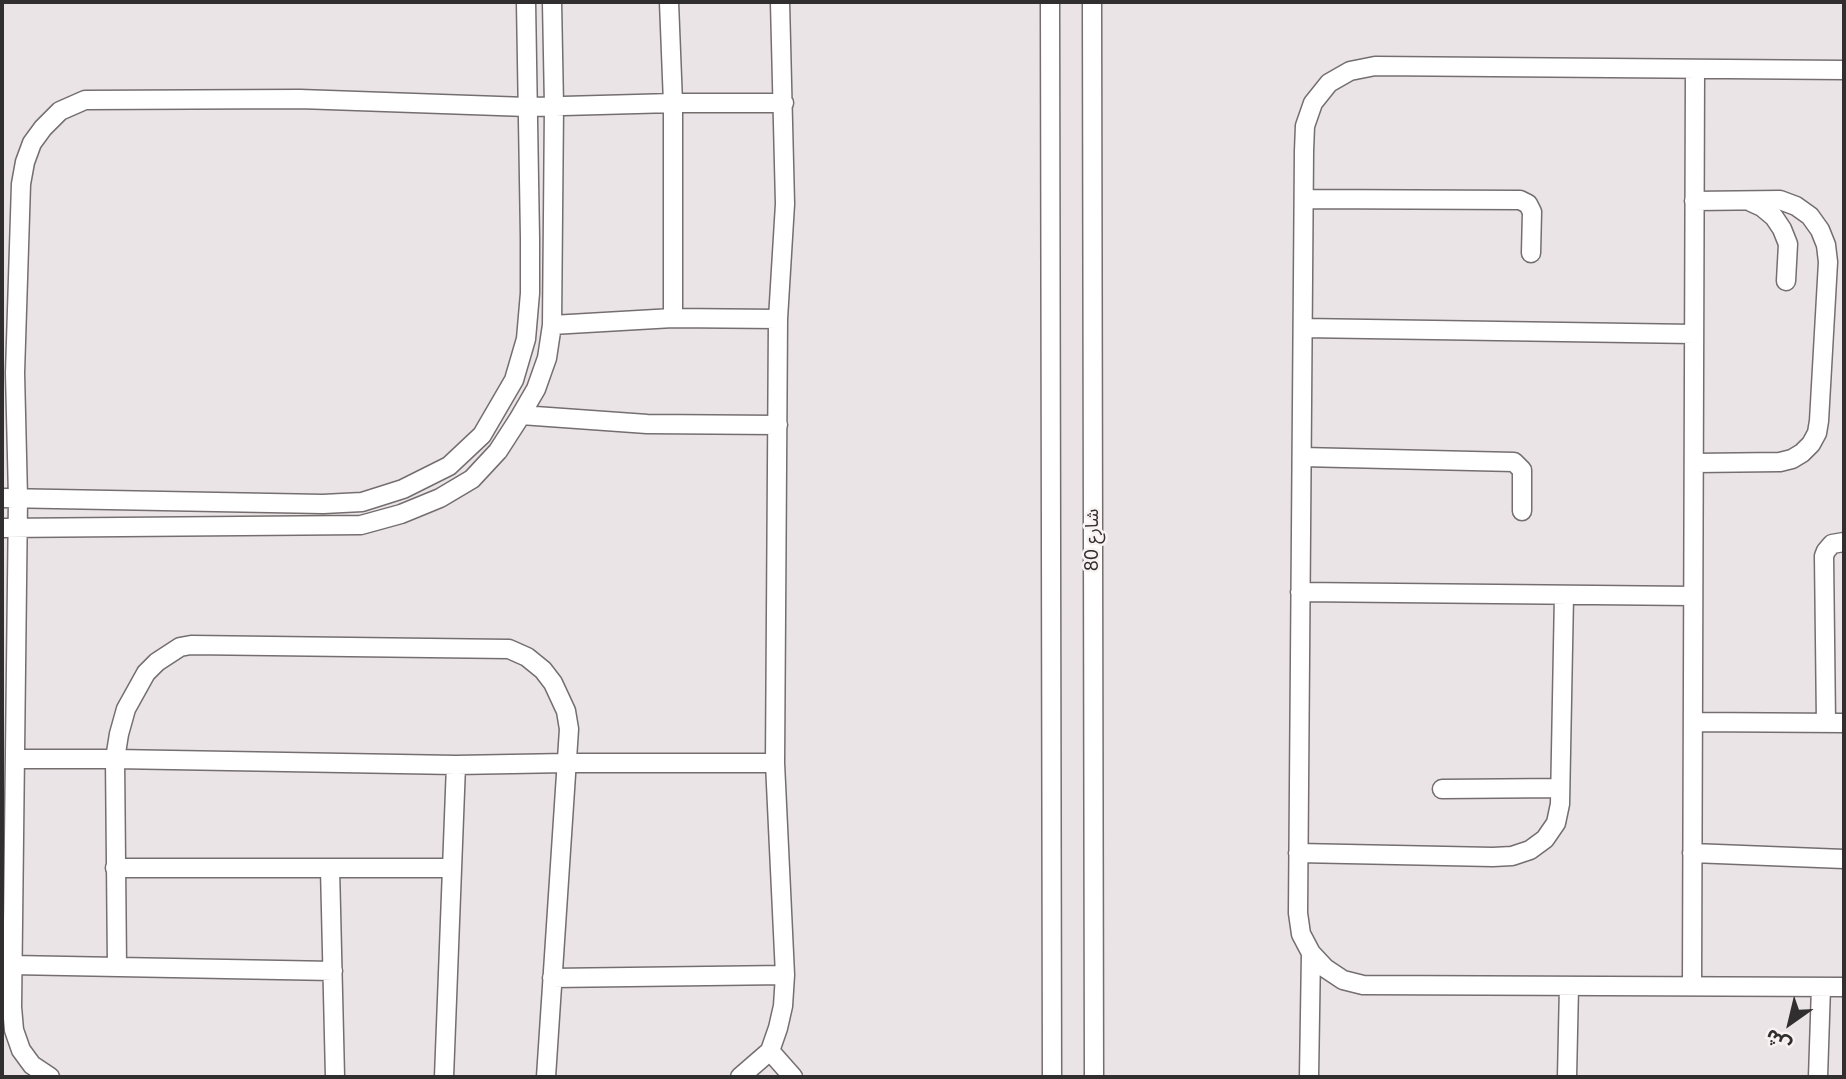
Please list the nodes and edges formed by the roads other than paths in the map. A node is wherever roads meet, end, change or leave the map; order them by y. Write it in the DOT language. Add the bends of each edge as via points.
graph roads {
  1 [pos="526,2"];
  2 [pos="552,2"];
  3 [pos="669,2"];
  4 [pos="780,2"];
  5 [pos="1049,2"];
  6 [pos="1092,2"];
  7 [pos="1695,69"];
  8 [pos="1844,69"];
  9 [pos="673,103"];
  10 [pos="784,103"];
  11 [pos="554,106"];
  12 [pos="527,107"];
  13 [pos="1304,199"];
  14 [pos="1694,201"];
  15 [pos="1747,201"];
  16 [pos="1531,253"];
  17 [pos="1786,281"];
  18 [pos="673,318"];
  19 [pos="778,319"];
  20 [pos="552,325"];
  21 [pos="1303,328"];
  22 [pos="1693,334"];
  23 [pos="522,415"];
  24 [pos="778,425"];
  25 [pos="1302,457"];
  26 [pos="1695,463"];
  27 [pos="10,498"];
  28 [pos="1522,511"];
  29 [pos="10,528"];
  30 [pos="1844,542"];
  31 [pos="1300,592"];
  32 [pos="1564,595"];
  33 [pos="1692,596"];
  34 [pos="9,649"];
  35 [pos="1693,722"];
  36 [pos="1835,723"];
  37 [pos="115,758"];
  38 [pos="15,759"];
  39 [pos="567,762"];
  40 [pos="775,763"];
  41 [pos="456,765"];
  42 [pos="1560,788"];
  43 [pos="1442,789"];
  44 [pos="1298,853"];
  45 [pos="1692,853"];
  46 [pos="1844,859"];
  47 [pos="452,867"];
  48 [pos="115,868"];
  49 [pos="330,868"];
  50 [pos="8,873"];
  51 [pos="1311,953"];
  52 [pos="12,965"];
  53 [pos="117,967"];
  54 [pos="333,971"];
  55 [pos="785,975"];
  56 [pos="552,978"];
  57 [pos="1569,986"];
  58 [pos="1692,986"];
  59 [pos="1821,986"];
  60 [pos="1844,987"];
  61 [pos="770,1051"];
  62 [pos="50,1077"];
  63 [pos="335,1077"];
  64 [pos="444,1077"];
  65 [pos="546,1077"];
  66 [pos="740,1077"];
  67 [pos="793,1077"];
  68 [pos="1052,1077"];
  69 [pos="1094,1077"];
  70 [pos="1309,1077"];
  71 [pos="1567,1077"];
  72 [pos="1818,1077"];
  1 -- 12 [label="street"];
  2 -- 11 [label="street"];
  3 -- 9 [label="street"];
  4 -- 10 [label="street"];
  5 -- 68 [label="street"];
  6 -- 69 [label="street, شارع 80"];
  7 -- 8 [label="street"];
  7 -- 13 [label="street" via="1375,66 1350,71 1329,83 1313,103 1305,126"];
  7 -- 14 [label="street"];
  9 -- 10 [label="street"];
  9 -- 11 [label="street"];
  9 -- 18 [label="street"];
  10 -- 19 [label="street" via="785,204"];
  11 -- 12 [label="street"];
  11 -- 20 [label="street"];
  12 -- 27 [label="street" via="530,293 526,339 514,380 482,435 449,466 403,489 362,502"];
  12 -- 27 [label="street" via="300,99 85,100 60,111 32,143 21,184"];
  13 -- 16 [label="street" via="1520,200 1532,212"];
  13 -- 21 [label="street"];
  14 -- 15 [label="street"];
  14 -- 22 [label="street"];
  15 -- 17 [label="street" via="1762,207 1782,229 1788,244"];
  15 -- 26 [label="street" via="1780,200 1796,206 1820,229 1826,245 1817,433 1802,453 1780,462"];
  18 -- 19 [label="street"];
  18 -- 20 [label="street"];
  19 -- 24 [label="street"];
  20 -- 23 [label="street" via="547,358"];
  21 -- 22 [label="street"];
  21 -- 25 [label="street"];
  22 -- 26 [label="street"];
  23 -- 24 [label="street" via="647,424"];
  23 -- 29 [label="street" via="498,451 471,479 440,498 360,525"];
  24 -- 40 [label="street"];
  25 -- 28 [label="street" via="1514,463 1522,470"];
  25 -- 31 [label="street"];
  26 -- 33 [label="street"];
  27 -- 29 [label="street"];
  29 -- 34 [label="street"];
  30 -- 36 [label="street" via="1832,544 1825,556"];
  31 -- 32 [label="street"];
  31 -- 44 [label="street"];
  32 -- 33 [label="street"];
  32 -- 42 [label="street"];
  33 -- 35 [label="street"];
  34 -- 38 [label="street"];
  35 -- 36 [label="street"];
  35 -- 45 [label="street"];
  37 -- 38 [label="street"];
  37 -- 39 [label="street" via="126,709 157,662 180,647 244,645 509,649 527,657 553,682 566,711"];
  37 -- 41 [label="street"];
  37 -- 48 [label="street"];
  38 -- 50 [label="street"];
  39 -- 40 [label="street"];
  39 -- 41 [label="street"];
  39 -- 56 [label="street"];
  40 -- 55 [label="street"];
  41 -- 47 [label="street"];
  42 -- 43 [label="street"];
  42 -- 44 [label="street" via="1556,823 1545,839 1512,856"];
  44 -- 51 [label="street" via="1298,913 1301,934"];
  45 -- 46 [label="street"];
  45 -- 58 [label="street"];
  47 -- 49 [label="street"];
  47 -- 64 [label="street"];
  48 -- 49 [label="street"];
  48 -- 53 [label="street"];
  49 -- 54 [label="street"];
  50 -- 52 [label="street"];
  51 -- 57 [label="street" via="1343,980 1363,985"];
  51 -- 70 [label="street"];
  52 -- 53 [label="street"];
  52 -- 62 [label="street" via="14,1030 32,1065"];
  53 -- 54 [label="street"];
  54 -- 63 [label="street"];
  55 -- 56 [label="street"];
  55 -- 61 [label="street" via="783,1006"];
  56 -- 65 [label="street"];
  57 -- 58 [label="street"];
  57 -- 71 [label="street"];
  58 -- 59 [label="street"];
  59 -- 60 [label="street"];
  59 -- 72 [label="street"];
  61 -- 66 [label="street"];
  61 -- 67 [label="street"];
}
